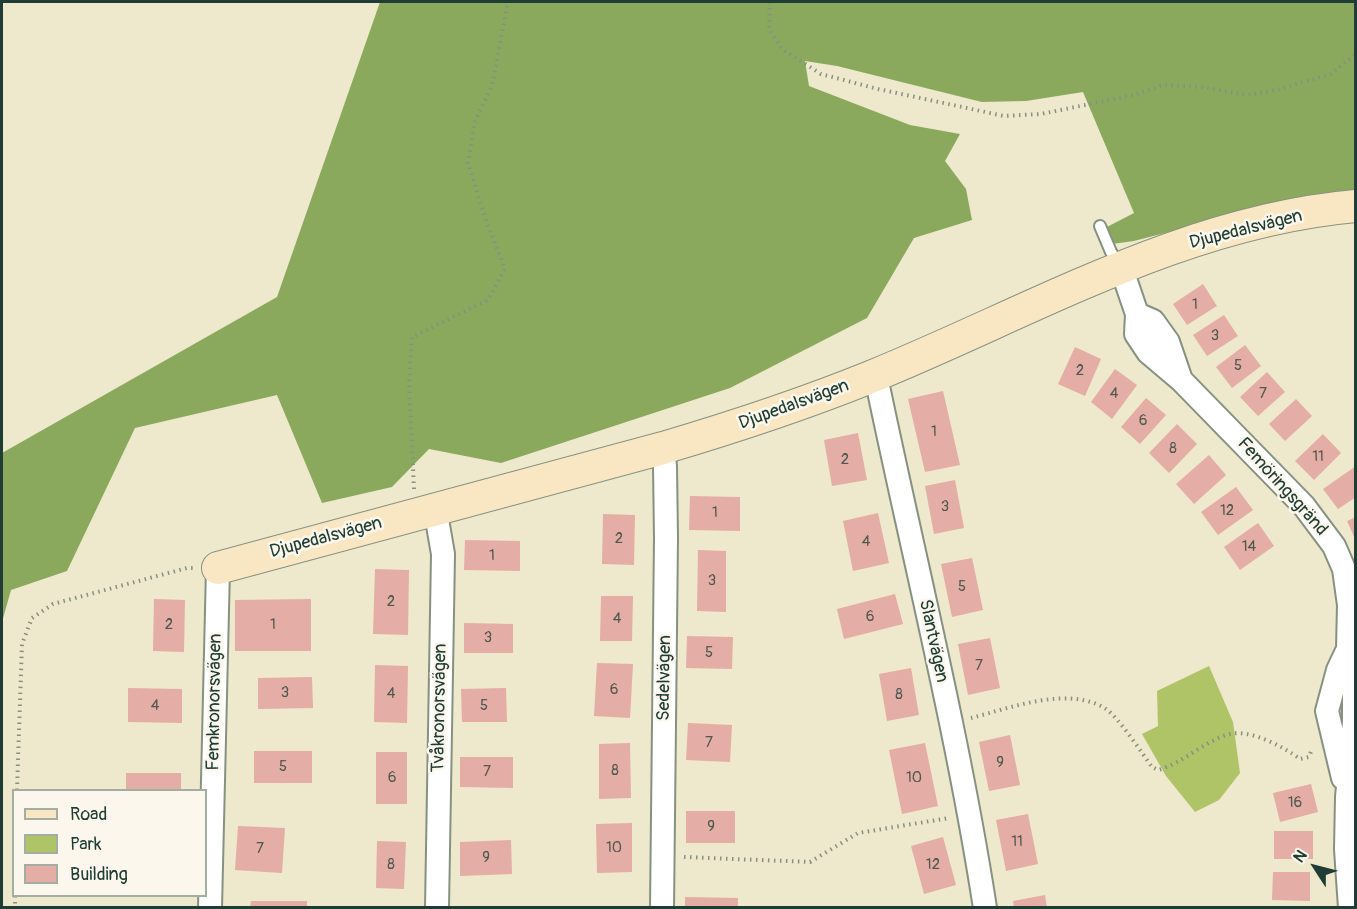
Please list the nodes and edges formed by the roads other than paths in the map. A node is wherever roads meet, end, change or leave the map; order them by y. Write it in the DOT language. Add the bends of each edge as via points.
graph roads {
  1 [pos="1356,206"];
  2 [pos="1100,226"];
  3 [pos="1121,267"];
  4 [pos="874,376"];
  5 [pos="663,448"];
  6 [pos="425,511"];
  7 [pos="218,568"];
  8 [pos="1347,649"];
  9 [pos="1347,797"];
  10 [pos="210,908"];
  11 [pos="437,908"];
  12 [pos="662,908"];
  13 [pos="985,908"];
  14 [pos="1350,908"];
  1 -- 3 [label="street, Djupedalsvägen" via="1246,226"];
  2 -- 3 [label="lane"];
  3 -- 4 [label="street, Djupedalsvägen"];
  3 -- 8 [label="street, Femöringsgränd" via="1137,314 1153,321 1168,342 1181,380 1304,506 1334,546 1346,581"];
  4 -- 5 [label="street, Djupedalsvägen"];
  4 -- 13 [label="street, Slantvägen" via="970,814"];
  5 -- 6 [label="street, Djupedalsvägen"];
  5 -- 12 [label="street, Sedelvägen" via="666,538"];
  6 -- 7 [label="street, Djupedalsvägen"];
  6 -- 11 [label="street, Tvåkronorsvägen" via="443,554"];
  7 -- 10 [label="street, Femkronorsvägen"];
  8 -- 9 [label="street, Femöringsgränd" via="1354,678 1354,722"];
  8 -- 9 [label="street, Femöringsgränd" via="1327,711"];
  9 -- 14 [label="street, Femöringsgränd"];
}
